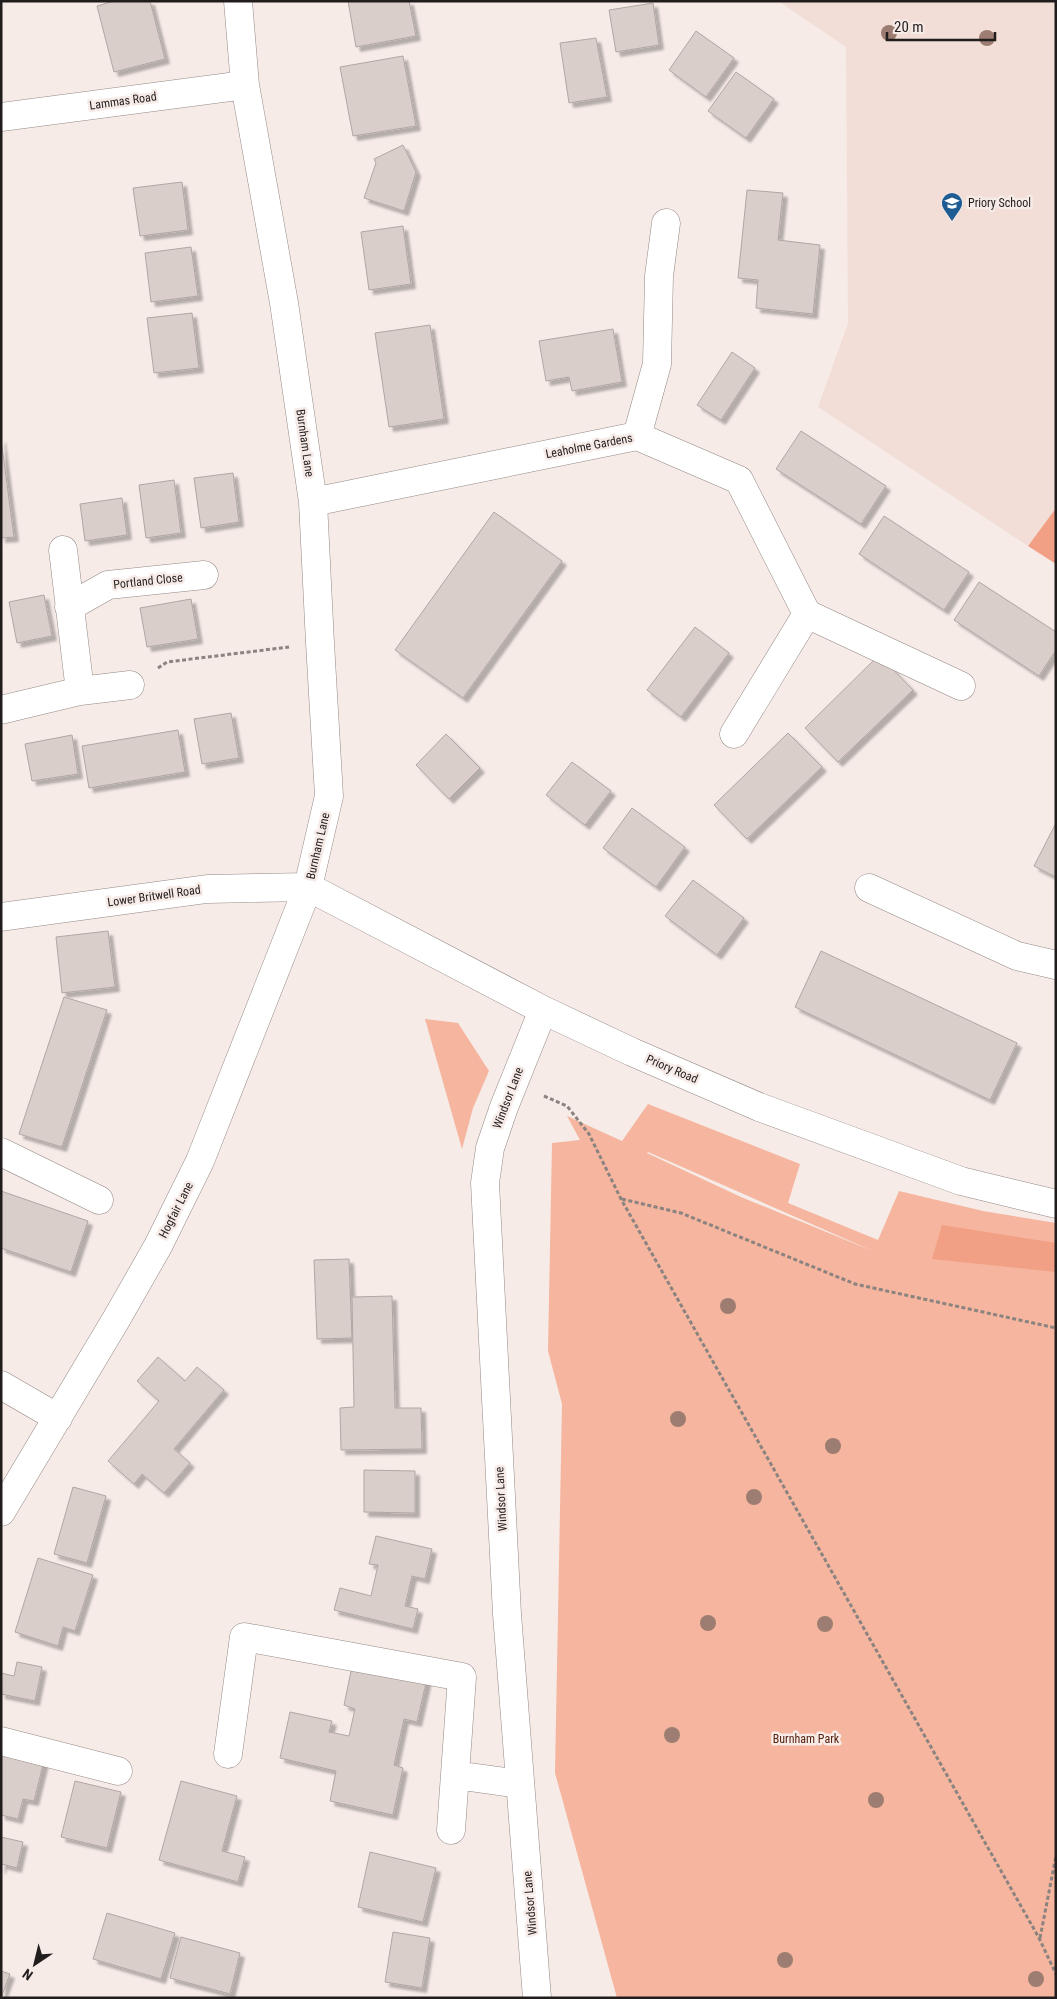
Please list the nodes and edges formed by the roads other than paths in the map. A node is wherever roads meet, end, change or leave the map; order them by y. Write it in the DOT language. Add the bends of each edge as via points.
graph roads {
  1 [pos="238,1"];
  2 [pos="245,85"];
  3 [pos="1,117"];
  4 [pos="666,223"];
  5 [pos="637,436"];
  6 [pos="314,502"];
  7 [pos="63,550"];
  8 [pos="204,575"];
  9 [pos="69,607"];
  10 [pos="807,614"];
  11 [pos="130,685"];
  12 [pos="961,686"];
  13 [pos="80,691"];
  14 [pos="1,710"];
  15 [pos="734,734"];
  16 [pos="308,887"];
  17 [pos="869,888"];
  18 [pos="1,917"];
  19 [pos="1056,965"];
  20 [pos="543,1010"];
  21 [pos="1,1152"];
  22 [pos="99,1200"];
  23 [pos="1056,1204"];
  24 [pos="1,1385"];
  25 [pos="58,1418"];
  26 [pos="1,1512"];
  27 [pos="1,1741"];
  28 [pos="228,1754"];
  29 [pos="118,1771"];
  30 [pos="455,1775"];
  31 [pos="520,1784"];
  32 [pos="451,1830"];
  33 [pos="538,1998"];
  1 -- 2 [label="street, Burnham Lane"];
  2 -- 3 [label="street, Lammas Road"];
  2 -- 6 [label="street, Burnham Lane" via="284,303"];
  4 -- 5 [label="street" via="658,276 657,364"];
  5 -- 6 [label="street, Leaholme Gardens"];
  5 -- 10 [label="street, Leaholme Gardens" via="739,480"];
  6 -- 16 [label="street, Burnham Lane" via="329,796"];
  7 -- 9 [label="street"];
  8 -- 9 [label="street, Portland Close" via="108,585"];
  9 -- 13 [label="street"];
  10 -- 12 [label="street"];
  10 -- 15 [label="street"];
  11 -- 13 [label="street"];
  13 -- 14 [label="street"];
  16 -- 18 [label="street, Lower Britwell Road" via="207,889"];
  16 -- 20 [label="street, Priory Road"];
  16 -- 25 [label="street, Hogfair Lane" via="189,1185"];
  17 -- 19 [label="street" via="1017,956"];
  20 -- 23 [label="street, Priory Road" via="759,1107 961,1181"];
  20 -- 31 [label="street, Windsor Lane" via="490,1148 485,1183 506,1614"];
  21 -- 22 [label="street"];
  24 -- 25 [label="street"];
  25 -- 26 [label="street, Hogfair Lane"];
  27 -- 29 [label="street"];
  28 -- 30 [label="street" via="244,1637 462,1677"];
  30 -- 31 [label="street"];
  30 -- 32 [label="street"];
  31 -- 33 [label="street, Windsor Lane"];
}
